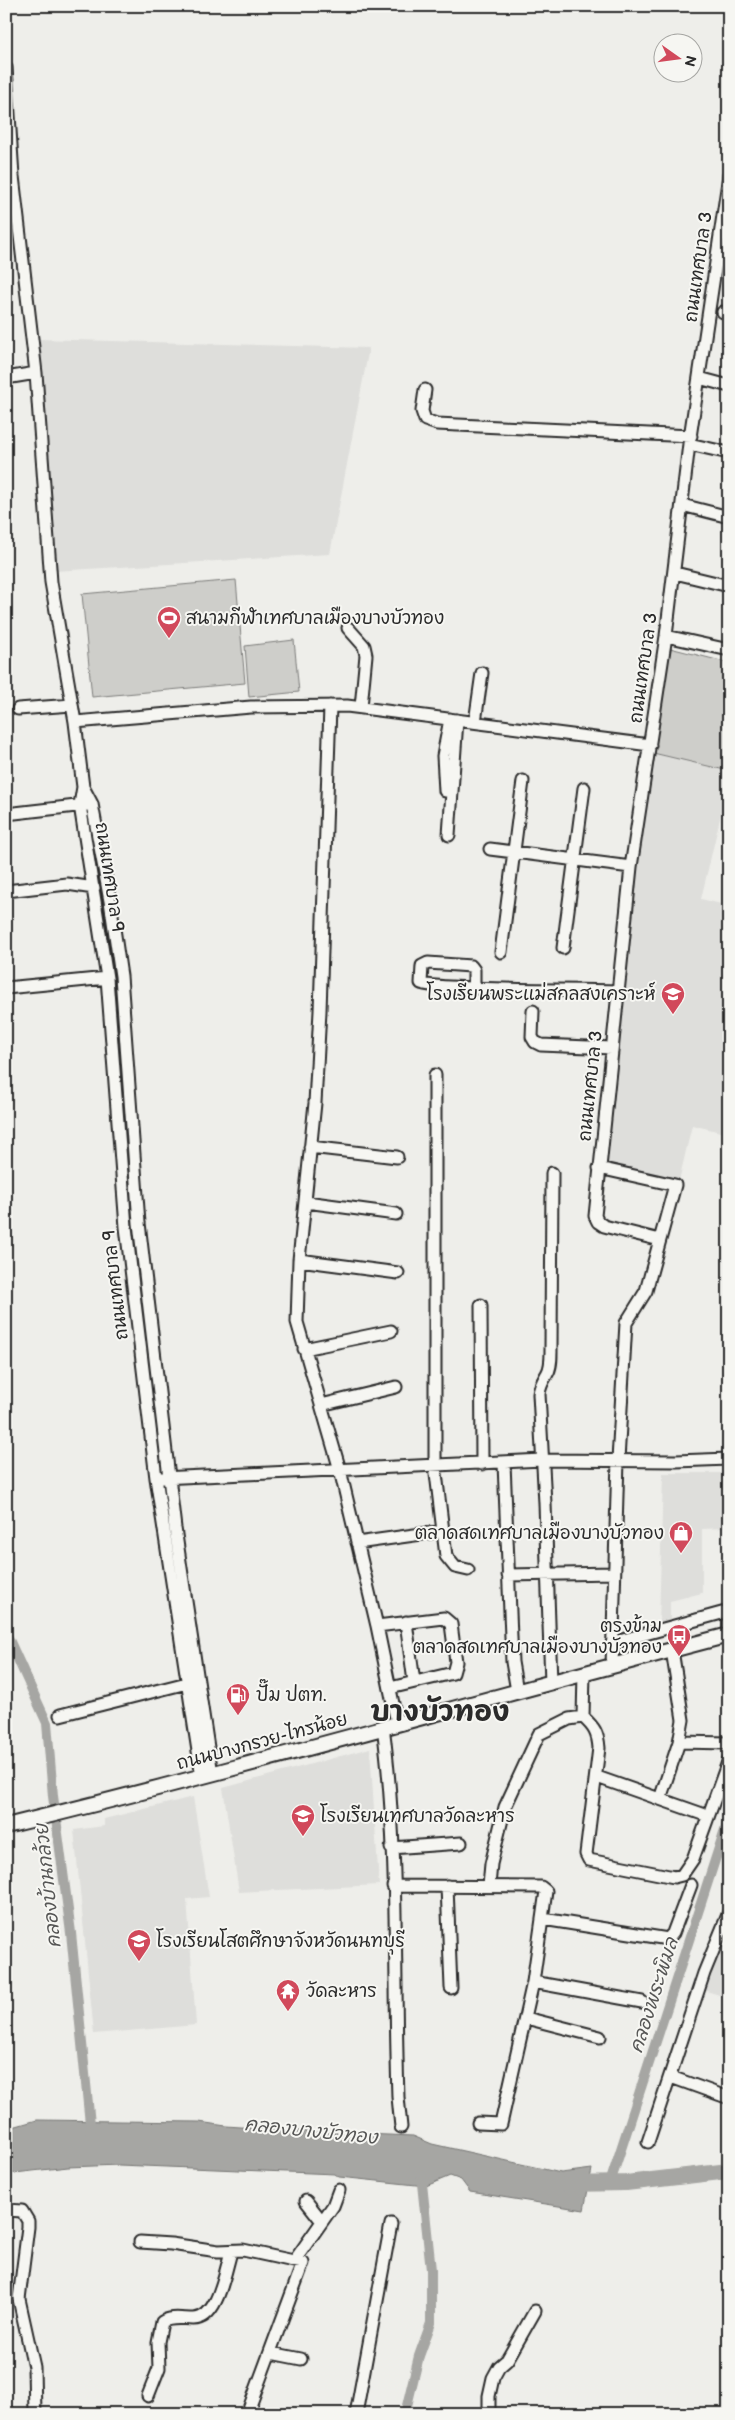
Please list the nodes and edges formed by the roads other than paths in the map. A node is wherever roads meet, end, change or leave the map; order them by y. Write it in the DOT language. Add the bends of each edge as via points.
graph roads {
  1 [pos="6,68"];
  2 [pos="8,98"];
  3 [pos="729,175"];
  4 [pos="36,373"];
  5 [pos="6,378"];
  6 [pos="699,378"];
  7 [pos="729,386"];
  8 [pos="425,390"];
  9 [pos="690,440"];
  10 [pos="729,453"];
  11 [pos="682,505"];
  12 [pos="729,517"];
  13 [pos="675,573"];
  14 [pos="729,586"];
  15 [pos="348,628"];
  16 [pos="666,636"];
  17 [pos="729,650"];
  18 [pos="482,674"];
  19 [pos="72,705"];
  20 [pos="330,706"];
  21 [pos="361,707"];
  22 [pos="18,709"];
  23 [pos="454,719"];
  24 [pos="75,722"];
  25 [pos="475,722"];
  26 [pos="650,745"];
  27 [pos="523,781"];
  28 [pos="84,788"];
  29 [pos="584,788"];
  30 [pos="92,804"];
  31 [pos="80,805"];
  32 [pos="6,814"];
  33 [pos="443,820"];
  34 [pos="450,835"];
  35 [pos="490,849"];
  36 [pos="513,852"];
  37 [pos="573,859"];
  38 [pos="631,868"];
  39 [pos="94,888"];
  40 [pos="6,891"];
  41 [pos="563,948"];
  42 [pos="501,952"];
  43 [pos="107,978"];
  44 [pos="474,987"];
  45 [pos="6,988"];
  46 [pos="617,991"];
  47 [pos="533,1011"];
  48 [pos="612,1048"];
  49 [pos="435,1075"];
  50 [pos="310,1147"];
  51 [pos="397,1157"];
  52 [pos="599,1168"];
  53 [pos="552,1173"];
  54 [pos="306,1202"];
  55 [pos="396,1214"];
  56 [pos="660,1240"];
  57 [pos="299,1260"];
  58 [pos="398,1273"];
  59 [pos="481,1305"];
  60 [pos="391,1331"];
  61 [pos="304,1349"];
  62 [pos="396,1387"];
  63 [pos="321,1405"];
  64 [pos="729,1459"];
  65 [pos="542,1460"];
  66 [pos="618,1460"];
  67 [pos="504,1463"];
  68 [pos="482,1464"];
  69 [pos="435,1465"];
  70 [pos="340,1470"];
  71 [pos="169,1477"];
  72 [pos="156,1478"];
  73 [pos="443,1531"];
  74 [pos="357,1542"];
  75 [pos="468,1570"];
  76 [pos="614,1573"];
  77 [pos="508,1575"];
  78 [pos="546,1575"];
  79 [pos="729,1610"];
  80 [pos="406,1622"];
  81 [pos="377,1626"];
  82 [pos="729,1635"];
  83 [pos="612,1643"];
  84 [pos="672,1650"];
  85 [pos="612,1666"];
  86 [pos="584,1674"];
  87 [pos="414,1682"];
  88 [pos="551,1682"];
  89 [pos="187,1683"];
  90 [pos="390,1688"];
  91 [pos="517,1691"];
  92 [pos="60,1715"];
  93 [pos="583,1717"];
  94 [pos="398,1723"];
  95 [pos="383,1726"];
  96 [pos="679,1742"];
  97 [pos="729,1743"];
  98 [pos="729,1759"];
  99 [pos="207,1776"];
  100 [pos="596,1777"];
  101 [pos="660,1799"];
  102 [pos="708,1816"];
  103 [pos="6,1826"];
  104 [pos="461,1843"];
  105 [pos="391,1848"];
  106 [pos="691,1885"];
  107 [pos="393,1886"];
  108 [pos="447,1886"];
  109 [pos="489,1886"];
  110 [pos="729,1912"];
  111 [pos="543,1919"];
  112 [pos="533,1982"];
  113 [pos="451,1988"];
  114 [pos="642,2002"];
  115 [pos="526,2018"];
  116 [pos="600,2037"];
  117 [pos="671,2077"];
  118 [pos="728,2094"];
  119 [pos="478,2122"];
  120 [pos="401,2127"];
  121 [pos="648,2142"];
  122 [pos="339,2190"];
  123 [pos="306,2201"];
  124 [pos="6,2210"];
  125 [pos="321,2220"];
  126 [pos="391,2224"];
  127 [pos="140,2242"];
  128 [pos="231,2252"];
  129 [pos="295,2260"];
  130 [pos="535,2311"];
  131 [pos="271,2352"];
  132 [pos="301,2359"];
  133 [pos="148,2396"];
  134 [pos="34,2414"];
  135 [pos="247,2414"];
  136 [pos="356,2414"];
  137 [pos="489,2414"];
  1 -- 2 [label="street, ถนนเทศบาล 9"];
  2 -- 4 [label="street, ถนนเทศบาล 9" via="13,176"];
  3 -- 6 [label="street, ถนนเทศบาล 3"];
  4 -- 5 [label="street"];
  4 -- 19 [label="street, ถนนเทศบาล 9" via="52,582"];
  6 -- 7 [label="street"];
  6 -- 9 [label="street, ถนนเทศบาล 3"];
  8 -- 9 [label="street" via="423,416 430,423"];
  9 -- 10 [label="street"];
  9 -- 11 [label="street, ถนนเทศบาล 3"];
  11 -- 12 [label="street"];
  11 -- 13 [label="street, ถนนเทศบาล 3"];
  13 -- 14 [label="street"];
  13 -- 16 [label="street, ถนนเทศบาล 3"];
  15 -- 21 [label="street" via="364,646 366,655"];
  16 -- 17 [label="street"];
  16 -- 26 [label="street, ถนนเทศบาล 3"];
  18 -- 25 [label="street"];
  19 -- 22 [label="street"];
  19 -- 24 [label="street, ถนนเทศบาล 9"];
  20 -- 21 [label="street"];
  20 -- 24 [label="street" via="251,707"];
  20 -- 50 [label="street" via="320,1011"];
  21 -- 23 [label="street"];
  23 -- 25 [label="street"];
  23 -- 33 [label="street" via="443,756 446,785"];
  23 -- 34 [label="street"];
  24 -- 28 [label="street, ถนนเทศบาล 9"];
  25 -- 26 [label="street"];
  26 -- 38 [label="street, ถนนเทศบาล 3"];
  27 -- 36 [label="street"];
  28 -- 30 [label="street, ถนนเทศบาล 9"];
  28 -- 31 [label="street, ถนนเทศบาล 9"];
  29 -- 37 [label="street"];
  30 -- 31 [label="street"];
  30 -- 71 [label="street, ถนนเทศบาล 9" via="121,976 139,1223"];
  31 -- 32 [label="street"];
  31 -- 39 [label="street, ถนนเทศบาล 9"];
  35 -- 36 [label="street"];
  36 -- 37 [label="street"];
  36 -- 42 [label="street"];
  37 -- 38 [label="street"];
  37 -- 41 [label="street"];
  38 -- 46 [label="street, ถนนเทศบาล 3"];
  39 -- 40 [label="street" via="67,884"];
  39 -- 43 [label="street, ถนนเทศบาล 9"];
  43 -- 45 [label="street"];
  43 -- 72 [label="street, ถนนเทศบาล 9" via="126,1227"];
  44 -- 44 [label="street" via="424,985 420,979 422,966 428,963 471,966"];
  44 -- 46 [label="street"];
  46 -- 48 [label="street, ถนนเทศบาล 3"];
  47 -- 48 [label="street" via="534,1042"];
  48 -- 52 [label="street, ถนนเทศบาล 3"];
  49 -- 69 [label="street"];
  50 -- 51 [label="street"];
  50 -- 54 [label="street"];
  52 -- 56 [label="street, ถนนเทศบาล 3" via="595,1216 598,1222"];
  52 -- 56 [label="street, ถนนเทศบาล 3" via="675,1185"];
  53 -- 65 [label="street" via="551,1352 550,1365 538,1394"];
  54 -- 55 [label="street"];
  54 -- 57 [label="street"];
  56 -- 66 [label="street, ถนนเทศบาล 3" via="646,1291 626,1323"];
  57 -- 58 [label="street"];
  57 -- 61 [label="street" via="297,1322"];
  59 -- 68 [label="street"];
  60 -- 61 [label="street"];
  61 -- 63 [label="street"];
  62 -- 63 [label="street"];
  63 -- 70 [label="street"];
  64 -- 66 [label="street"];
  65 -- 66 [label="street"];
  65 -- 67 [label="street"];
  65 -- 78 [label="street"];
  66 -- 76 [label="street, ถนนเทศบาล 3"];
  67 -- 68 [label="street"];
  67 -- 77 [label="street"];
  68 -- 69 [label="street"];
  69 -- 70 [label="street"];
  69 -- 73 [label="street"];
  70 -- 71 [label="street"];
  70 -- 74 [label="street"];
  71 -- 72 [label="street"];
  71 -- 99 [label="street, ถนนเทศบาล 9"];
  72 -- 89 [label="street, ถนนเทศบาล 9"];
  73 -- 74 [label="street"];
  73 -- 75 [label="street" via="446,1556 456,1567"];
  74 -- 81 [label="street"];
  76 -- 78 [label="street"];
  76 -- 83 [label="street, ถนนเทศบาล 3"];
  77 -- 78 [label="street"];
  77 -- 91 [label="street" via="512,1662"];
  78 -- 88 [label="street"];
  79 -- 83 [label="street"];
  80 -- 81 [label="street"];
  80 -- 87 [label="street"];
  80 -- 87 [label="street" via="447,1620 451,1624 456,1669 448,1676"];
  81 -- 90 [label="street"];
  82 -- 84 [label="main road, ถนนบางกรวย-ไทรน้อย"];
  83 -- 85 [label="street, ถนนเทศบาล 3"];
  84 -- 85 [label="main road, ถนนบางกรวย-ไทรน้อย"];
  84 -- 96 [label="street" via="683,1707"];
  85 -- 86 [label="main road, ถนนบางกรวย-ไทรน้อย"];
  86 -- 88 [label="main road, ถนนบางกรวย-ไทรน้อย"];
  86 -- 93 [label="street"];
  87 -- 90 [label="street"];
  88 -- 91 [label="main road, ถนนบางกรวย-ไทรน้อย"];
  89 -- 92 [label="street"];
  89 -- 99 [label="street, ถนนเทศบาล 9"];
  90 -- 94 [label="street"];
  91 -- 94 [label="main road, ถนนบางกรวย-ไทรน้อย"];
  93 -- 100 [label="street" via="599,1737"];
  93 -- 109 [label="street" via="569,1719 539,1734 504,1807"];
  94 -- 95 [label="main road, ถนนบางกรวย-ไทรน้อย"];
  95 -- 99 [label="main road, ถนนบางกรวย-ไทรน้อย" via="343,1740"];
  95 -- 105 [label="street"];
  96 -- 97 [label="street"];
  96 -- 101 [label="street"];
  98 -- 102 [label="street"];
  99 -- 103 [label="main road, ถนนบางกรวย-ไทรน้อย"];
  100 -- 101 [label="street"];
  100 -- 102 [label="street" via="586,1854 589,1860 679,1876 693,1859"];
  101 -- 102 [label="street"];
  104 -- 105 [label="street"];
  105 -- 107 [label="street"];
  106 -- 111 [label="street" via="668,1939"];
  107 -- 108 [label="street"];
  107 -- 120 [label="street"];
  108 -- 109 [label="street"];
  108 -- 113 [label="street"];
  109 -- 111 [label="street" via="543,1888 547,1893"];
  110 -- 117 [label="street" via="704,1973"];
  111 -- 112 [label="street"];
  112 -- 114 [label="street"];
  112 -- 115 [label="street"];
  115 -- 116 [label="street"];
  115 -- 119 [label="street" via="501,2124"];
  117 -- 118 [label="street"];
  117 -- 121 [label="street"];
  122 -- 125 [label="street" via="333,2206"];
  123 -- 125 [label="street"];
  124 -- 134 [label="street" via="22,2211 28,2221 18,2292 34,2367"];
  125 -- 129 [label="street"];
  126 -- 136 [label="street"];
  127 -- 128 [label="street"];
  128 -- 129 [label="street" via="243,2250"];
  128 -- 133 [label="street" via="214,2306 208,2315 199,2320 173,2318 162,2322 158,2368"];
  129 -- 131 [label="street" via="303,2266"];
  130 -- 137 [label="street" via="508,2360 493,2378"];
  131 -- 132 [label="street"];
  131 -- 135 [label="street"];
}
